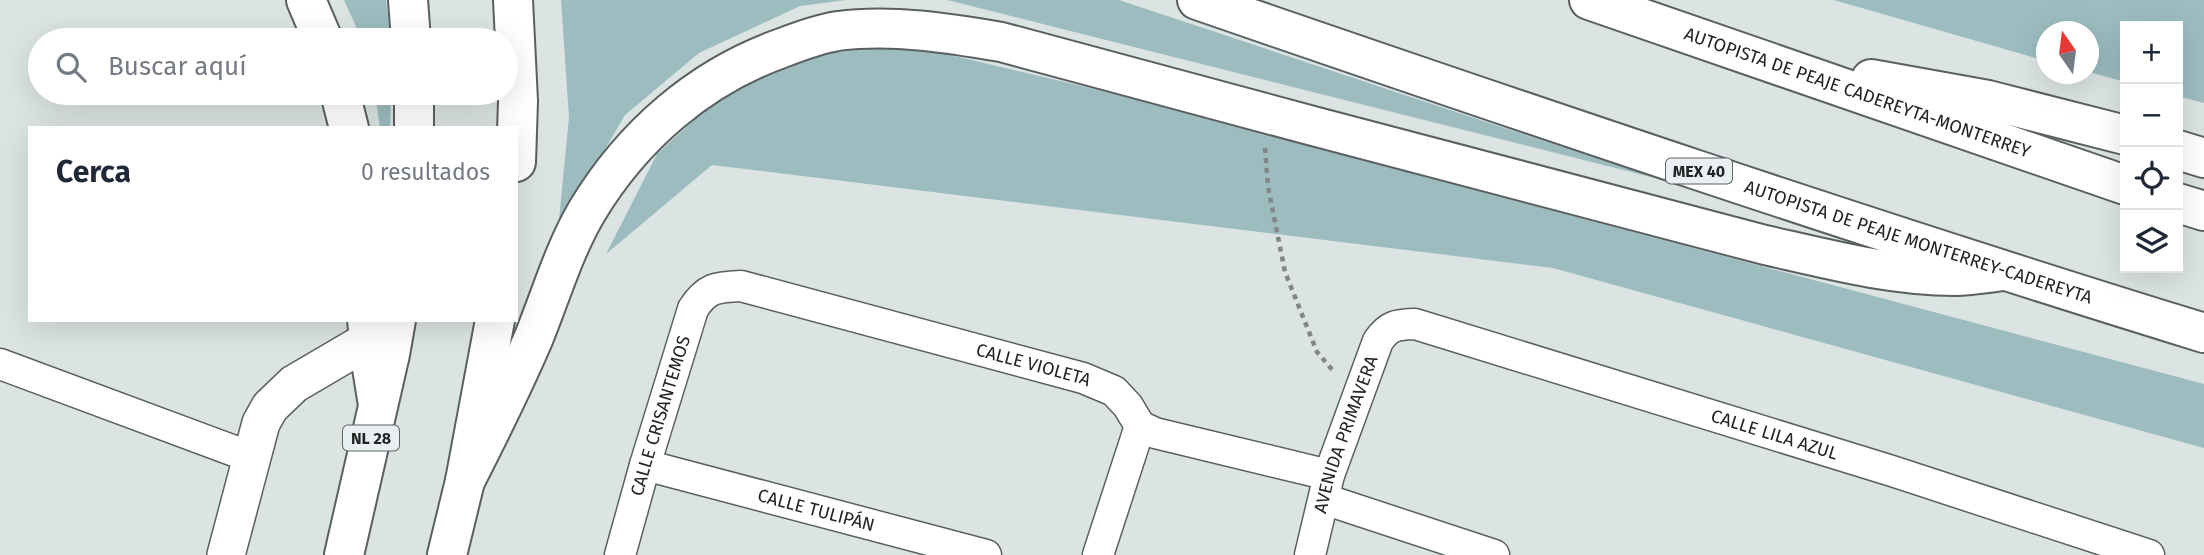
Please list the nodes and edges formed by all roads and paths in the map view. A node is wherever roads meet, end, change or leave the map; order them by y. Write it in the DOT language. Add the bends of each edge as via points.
graph roads {
  1 [pos="306,0"];
  2 [pos="408,0"];
  3 [pos="513,0"];
  4 [pos="1197,0"];
  5 [pos="1589,0"];
  6 [pos="318,28"];
  7 [pos="410,28"];
  8 [pos="515,28"];
  9 [pos="1787,69"];
  10 [pos="343,105"];
  11 [pos="414,105"];
  12 [pos="518,105"];
  13 [pos="1262,112"];
  14 [pos="348,126"];
  15 [pos="414,126"];
  16 [pos="517,126"];
  17 [pos="2120,134"];
  18 [pos="2183,152"];
  19 [pos="2204,158"];
  20 [pos="2120,183"];
  21 [pos="2183,205"];
  22 [pos="2204,211"];
  23 [pos="2004,271"];
  24 [pos="718,287"];
  25 [pos="495,322"];
  26 [pos="1397,325"];
  27 [pos="377,327"];
  28 [pos="2204,333"];
  29 [pos="0,364"];
  30 [pos="1357,399"];
  31 [pos="1140,426"];
  32 [pos="253,458"];
  33 [pos="645,465"];
  34 [pos="465,481"];
  35 [pos="1327,487"];
  36 [pos="226,555"];
  37 [pos="344,555"];
  38 [pos="447,555"];
  39 [pos="620,555"];
  40 [pos="986,555"];
  41 [pos="1098,555"];
  42 [pos="1310,555"];
  43 [pos="1494,555"];
  44 [pos="2149,555"];
  1 -- 6 [label="main road"];
  2 -- 7 [label="main road"];
  3 -- 8 [label="main road"];
  4 -- 23 [label="main road, AUTOPISTA DE PEAJE MONTERREY-CADEREYTA / MEX 40"];
  5 -- 9 [label="main road, AUTOPISTA DE PEAJE CADEREYTA-MONTERREY"];
  9 -- 17 [label="main road" via="1948,92"];
  9 -- 20 [label="main road, AUTOPISTA DE PEAJE CADEREYTA-MONTERREY"];
  10 -- 14 [label="main road"];
  11 -- 15 [label="main road"];
  12 -- 16 [label="main road"];
  13 -- 23 [label="main road" via="1817,256 1924,275"];
  13 -- 30 [label="path" via="1268,187 1285,272 1317,352"];
  13 -- 34 [label="main road" via="1001,42 915,30 837,31 738,66 670,112 606,182 570,244 527,352"];
  18 -- 19 [label="main road"];
  21 -- 22 [label="main road"];
  23 -- 28 [label="main road, AUTOPISTA DE PEAJE MONTERREY-CADEREYTA / MEX 40"];
  24 -- 31 [label="street, CALLE VIOLETA" via="741,286 1083,378 1114,391"];
  24 -- 33 [label="street, CALLE CRISANTEMOS" via="702,295 692,309"];
  25 -- 34 [label="main road"];
  26 -- 30 [label="street, AVENIDA PRIMAVERA" via="1385,330 1378,341"];
  26 -- 44 [label="street, CALLE LILA AZUL" via="1415,324"];
  27 -- 32 [label="street" via="281,395 261,424"];
  27 -- 37 [label="main road, NL 28" via="378,405"];
  29 -- 32 [label="street"];
  30 -- 35 [label="street, AVENIDA PRIMAVERA"];
  31 -- 35 [label="street"];
  31 -- 41 [label="street"];
  32 -- 36 [label="street"];
  33 -- 39 [label="street, CALLE CRISANTEMOS"];
  33 -- 40 [label="street, CALLE TULIPÁN"];
  34 -- 38 [label="main road"];
  35 -- 42 [label="street, AVENIDA PRIMAVERA"];
  35 -- 43 [label="street"];
}
